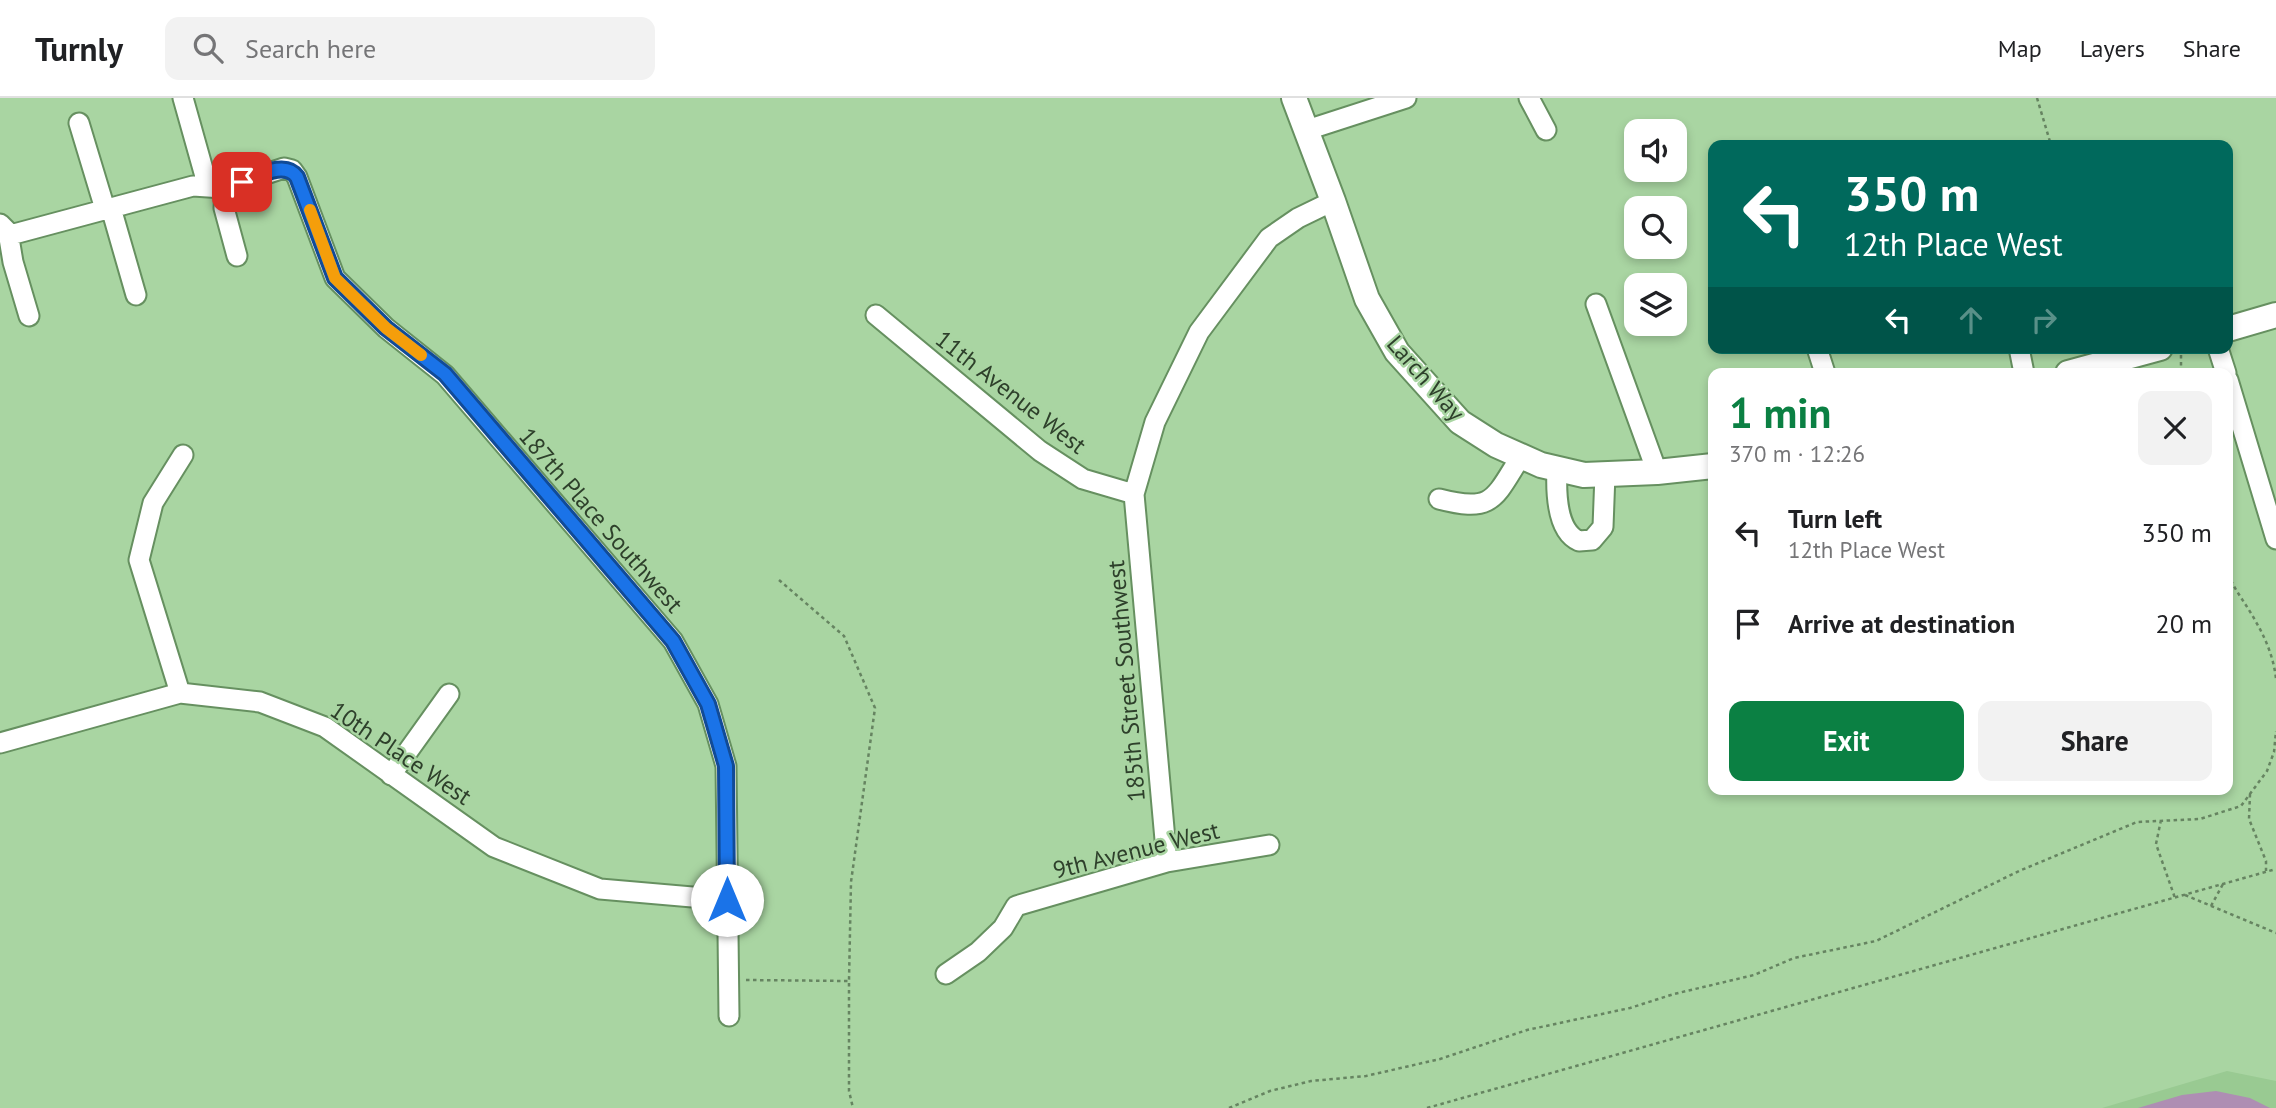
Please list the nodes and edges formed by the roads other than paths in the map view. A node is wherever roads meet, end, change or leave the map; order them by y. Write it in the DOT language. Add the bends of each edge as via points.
graph roads {
  1 [pos="183,98"];
  2 [pos="1294,98"];
  3 [pos="1406,98"];
  4 [pos="1530,98"];
  5 [pos="79,123"];
  6 [pos="1307,130"];
  7 [pos="1546,130"];
  8 [pos="217,187"];
  9 [pos="1333,201"];
  10 [pos="108,209"];
  11 [pos="4,228"];
  12 [pos="237,256"];
  13 [pos="135,295"];
  14 [pos="1596,304"];
  15 [pos="876,315"];
  16 [pos="2276,315"];
  17 [pos="29,316"];
  18 [pos="2233,328"];
  19 [pos="2132,354"];
  20 [pos="2085,368"];
  21 [pos="2233,397"];
  22 [pos="183,455"];
  23 [pos="1521,456"];
  24 [pos="1708,467"];
  25 [pos="1558,468"];
  26 [pos="1657,472"];
  27 [pos="1605,474"];
  28 [pos="1134,494"];
  29 [pos="1439,499"];
  30 [pos="2276,539"];
  31 [pos="180,693"];
  32 [pos="449,694"];
  33 [pos="0,743"];
  34 [pos="391,775"];
  35 [pos="1269,845"];
  36 [pos="1167,862"];
  37 [pos="727,900"];
  38 [pos="946,974"];
  39 [pos="729,1016"];
  1 -- 8 [label="street"];
  2 -- 6 [label="main road, Larch Way"];
  3 -- 6 [label="street"];
  4 -- 7 [label="street"];
  5 -- 10 [label="street"];
  6 -- 9 [label="main road, Larch Way"];
  8 -- 10 [label="street" via="193,186"];
  8 -- 12 [label="street"];
  8 -- 37 [label="street, 187th Place Southwest" via="284,168 292,170 335,278 386,328 445,374 673,641 708,704 726,766"];
  9 -- 23 [label="main road, Larch Way" via="1367,299 1396,352 1460,422"];
  9 -- 28 [label="street" via="1269,238 1199,332 1155,422"];
  10 -- 11 [label="street" via="14,234"];
  10 -- 13 [label="street"];
  11 -- 17 [label="street"];
  14 -- 26 [label="street"];
  15 -- 28 [label="street, 11th Avenue West" via="1040,451 1083,479"];
  16 -- 18 [label="main road"];
  19 -- 20 [label="main road"];
  21 -- 30 [label="street"];
  22 -- 31 [label="street" via="153,503 139,560"];
  23 -- 25 [label="main road, Larch Way"];
  23 -- 29 [label="street" via="1495,496 1485,502 1475,506"];
  24 -- 26 [label="main road, Larch Way"];
  25 -- 27 [label="main road, Larch Way" via="1584,475"];
  25 -- 27 [label="street" via="1558,508 1569,535 1579,541 1592,540 1603,527"];
  26 -- 27 [label="main road, Larch Way"];
  28 -- 36 [label="street, 185th Street Southwest"];
  31 -- 33 [label="street, 10th Place West"];
  31 -- 34 [label="street, 10th Place West" via="260,702 325,727"];
  32 -- 34 [label="street"];
  34 -- 37 [label="street, 10th Place West" via="494,847 600,889"];
  35 -- 36 [label="street, 9th Avenue West"];
  36 -- 38 [label="street, 9th Avenue West" via="1016,906 1003,928"];
  37 -- 39 [label="street, 187th Place Southwest"];
}
